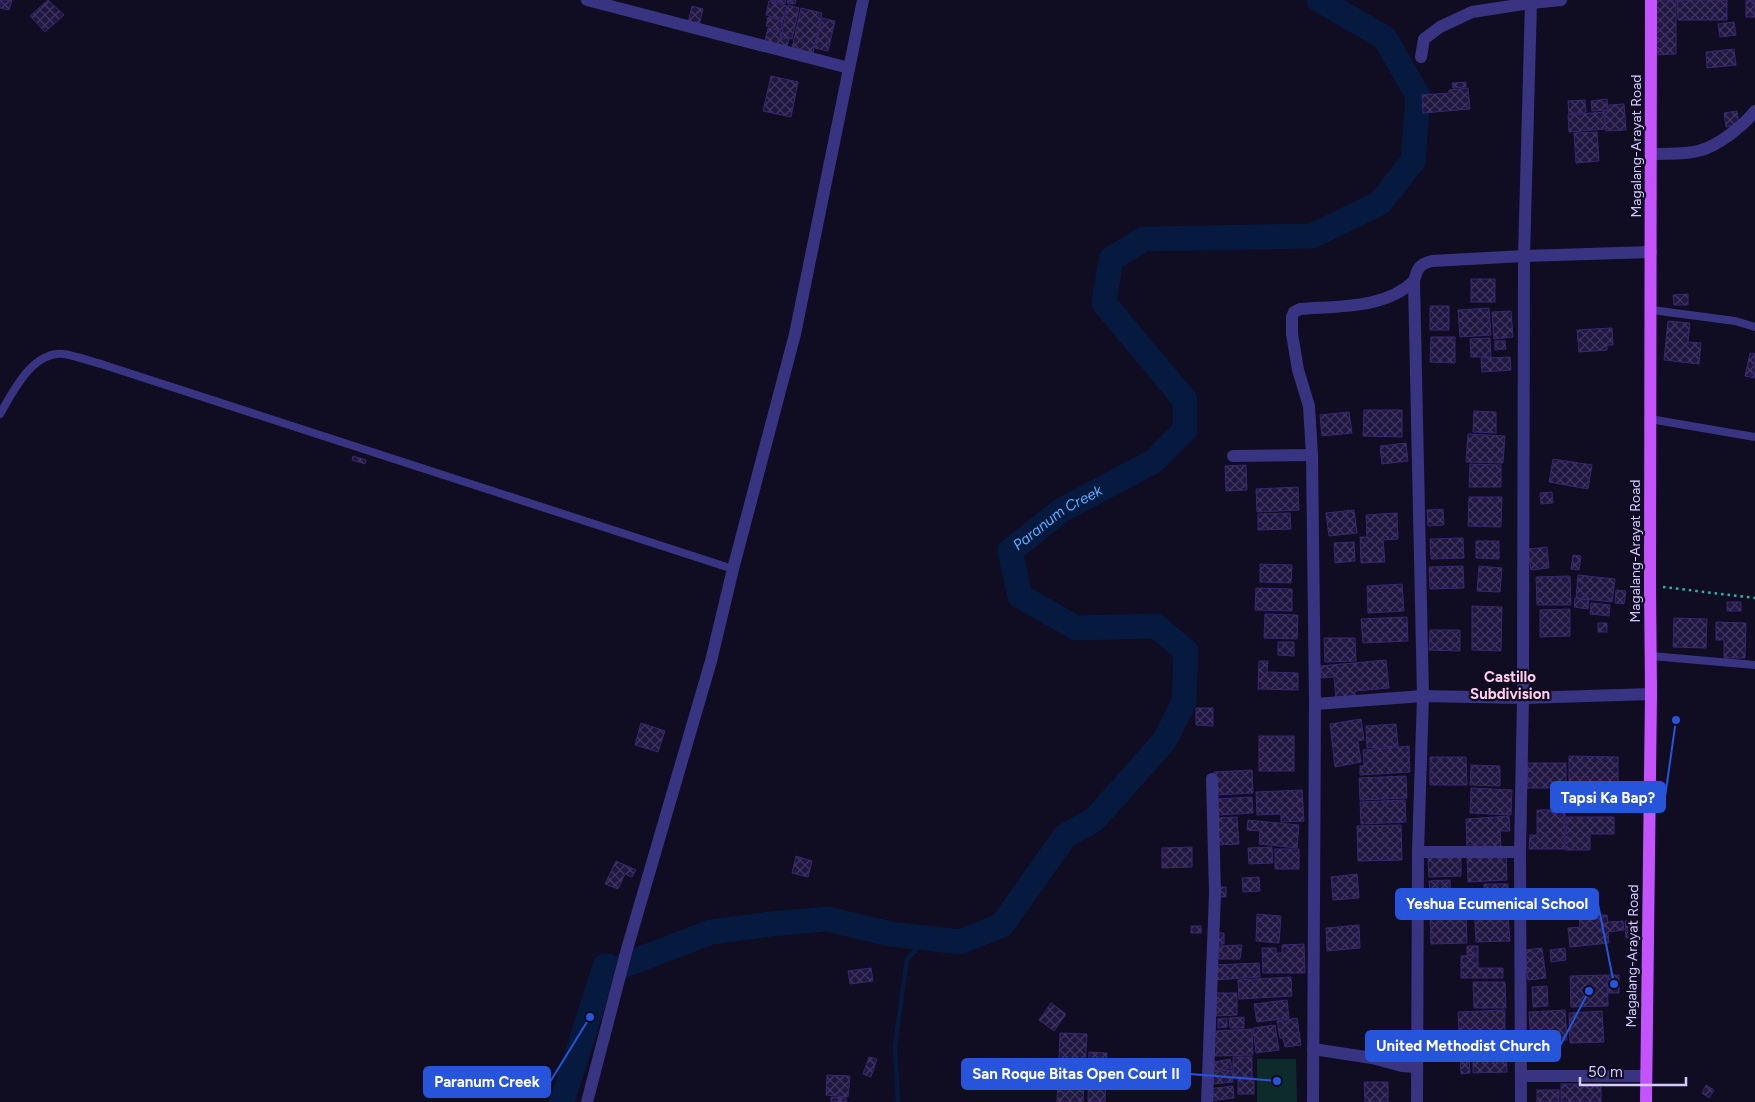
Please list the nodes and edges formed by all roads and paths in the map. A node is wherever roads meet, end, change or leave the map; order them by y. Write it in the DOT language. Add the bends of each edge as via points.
graph roads {
  1 [pos="587,0"];
  2 [pos="863,0"];
  3 [pos="1561,0"];
  4 [pos="1652,0"];
  5 [pos="1532,3"];
  6 [pos="1421,57"];
  7 [pos="849,68"];
  8 [pos="1755,111"];
  9 [pos="1651,154"];
  10 [pos="1651,252"];
  11 [pos="1524,256"];
  12 [pos="1414,281"];
  13 [pos="1652,310"];
  14 [pos="1755,327"];
  15 [pos="0,414"];
  16 [pos="1650,419"];
  17 [pos="1755,437"];
  18 [pos="1312,455"];
  19 [pos="1233,456"];
  20 [pos="733,569"];
  21 [pos="1650,585"];
  22 [pos="1755,598"];
  23 [pos="1651,656"];
  24 [pos="1755,666"];
  25 [pos="1651,694"];
  26 [pos="1423,696"];
  27 [pos="1523,698"];
  28 [pos="1315,704"];
  29 [pos="1212,779"];
  30 [pos="1418,852"];
  31 [pos="1520,852"];
  32 [pos="1313,1049"];
  33 [pos="1417,1067"];
  34 [pos="1521,1076"];
  35 [pos="1646,1076"];
  36 [pos="587,1102"];
  37 [pos="1207,1102"];
  38 [pos="1313,1102"];
  39 [pos="1418,1102"];
  40 [pos="1521,1102"];
  41 [pos="1646,1102"];
  1 -- 7 [label="street"];
  2 -- 7 [label="street"];
  3 -- 5 [label="street"];
  4 -- 9 [label="main road, Magalang-Arayat Road"];
  5 -- 6 [label="street" via="1472,12 1440,27 1424,39"];
  5 -- 11 [label="street"];
  7 -- 20 [label="street" via="795,334"];
  8 -- 9 [label="street" via="1724,138 1700,151"];
  9 -- 10 [label="main road, Magalang-Arayat Road"];
  10 -- 11 [label="street"];
  10 -- 13 [label="main road, Magalang-Arayat Road"];
  11 -- 12 [label="street" via="1422,263"];
  11 -- 27 [label="street"];
  12 -- 18 [label="street" via="1406,289 1377,301 1294,312 1292,334 1309,406"];
  12 -- 26 [label="street"];
  13 -- 14 [label="lane" via="1735,321"];
  13 -- 16 [label="main road, Magalang-Arayat Road"];
  15 -- 20 [label="lane" via="31,367 48,356 63,354"];
  16 -- 17 [label="lane"];
  16 -- 21 [label="main road, Magalang-Arayat Road"];
  18 -- 19 [label="street"];
  18 -- 28 [label="street"];
  20 -- 36 [label="street" via="711,661 627,949"];
  21 -- 22 [label="path"];
  21 -- 23 [label="main road, Magalang-Arayat Road"];
  23 -- 24 [label="lane"];
  23 -- 25 [label="main road, Magalang-Arayat Road"];
  25 -- 27 [label="street"];
  25 -- 35 [label="main road, Magalang-Arayat Road"];
  26 -- 27 [label="street"];
  26 -- 28 [label="street"];
  26 -- 30 [label="street"];
  27 -- 31 [label="street"];
  28 -- 32 [label="street"];
  29 -- 37 [label="street" via="1214,893"];
  30 -- 31 [label="street"];
  30 -- 33 [label="street"];
  31 -- 34 [label="street"];
  32 -- 33 [label="street"];
  32 -- 38 [label="street"];
  33 -- 39 [label="street"];
  34 -- 35 [label="street"];
  34 -- 40 [label="street"];
  35 -- 41 [label="main road, Magalang-Arayat Road"];
}
